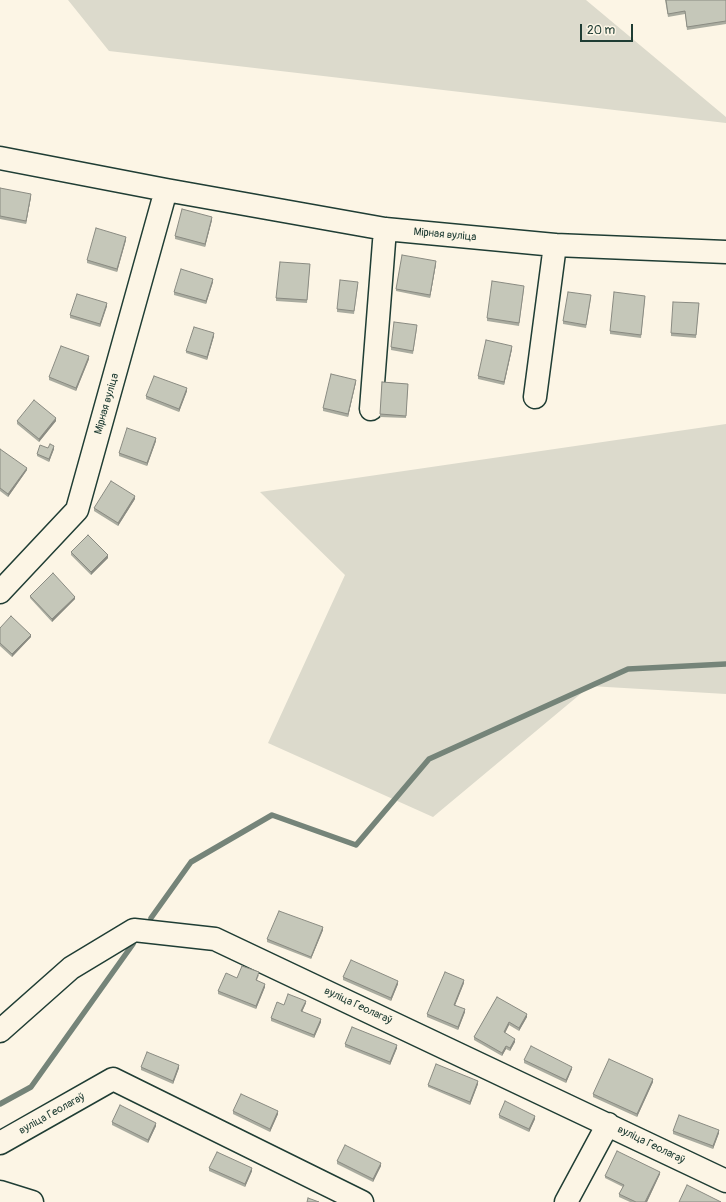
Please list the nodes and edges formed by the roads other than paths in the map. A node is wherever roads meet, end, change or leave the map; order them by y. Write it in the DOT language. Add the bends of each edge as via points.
graph roads {
  1 [pos="0,158"];
  2 [pos="166,190"];
  3 [pos="385,229"];
  4 [pos="556,245"];
  5 [pos="726,252"];
  6 [pos="535,397"];
  7 [pos="371,409"];
  8 [pos="0,592"];
  9 [pos="0,1031"];
  10 [pos="608,1124"];
  11 [pos="0,1143"];
  12 [pos="726,1181"];
  13 [pos="0,1192"];
  14 [pos="32,1202"];
  15 [pos="362,1202"];
  16 [pos="566,1202"];
  1 -- 2 [label="street, Мірная вуліца"];
  2 -- 3 [label="street, Мірная вуліца"];
  2 -- 8 [label="street, Мірная вуліца" via="77,510"];
  3 -- 4 [label="street, Мірная вуліца"];
  3 -- 7 [label="street"];
  4 -- 5 [label="street, Мірная вуліца"];
  4 -- 6 [label="street"];
  9 -- 10 [label="street, вуліца Геолагаў" via="71,968 134,930 215,939"];
  10 -- 12 [label="street, вуліца Геолагаў"];
  10 -- 16 [label="street"];
  11 -- 15 [label="street, вуліца Геолагаў" via="113,1079"];
  13 -- 14 [label="street"];
}
